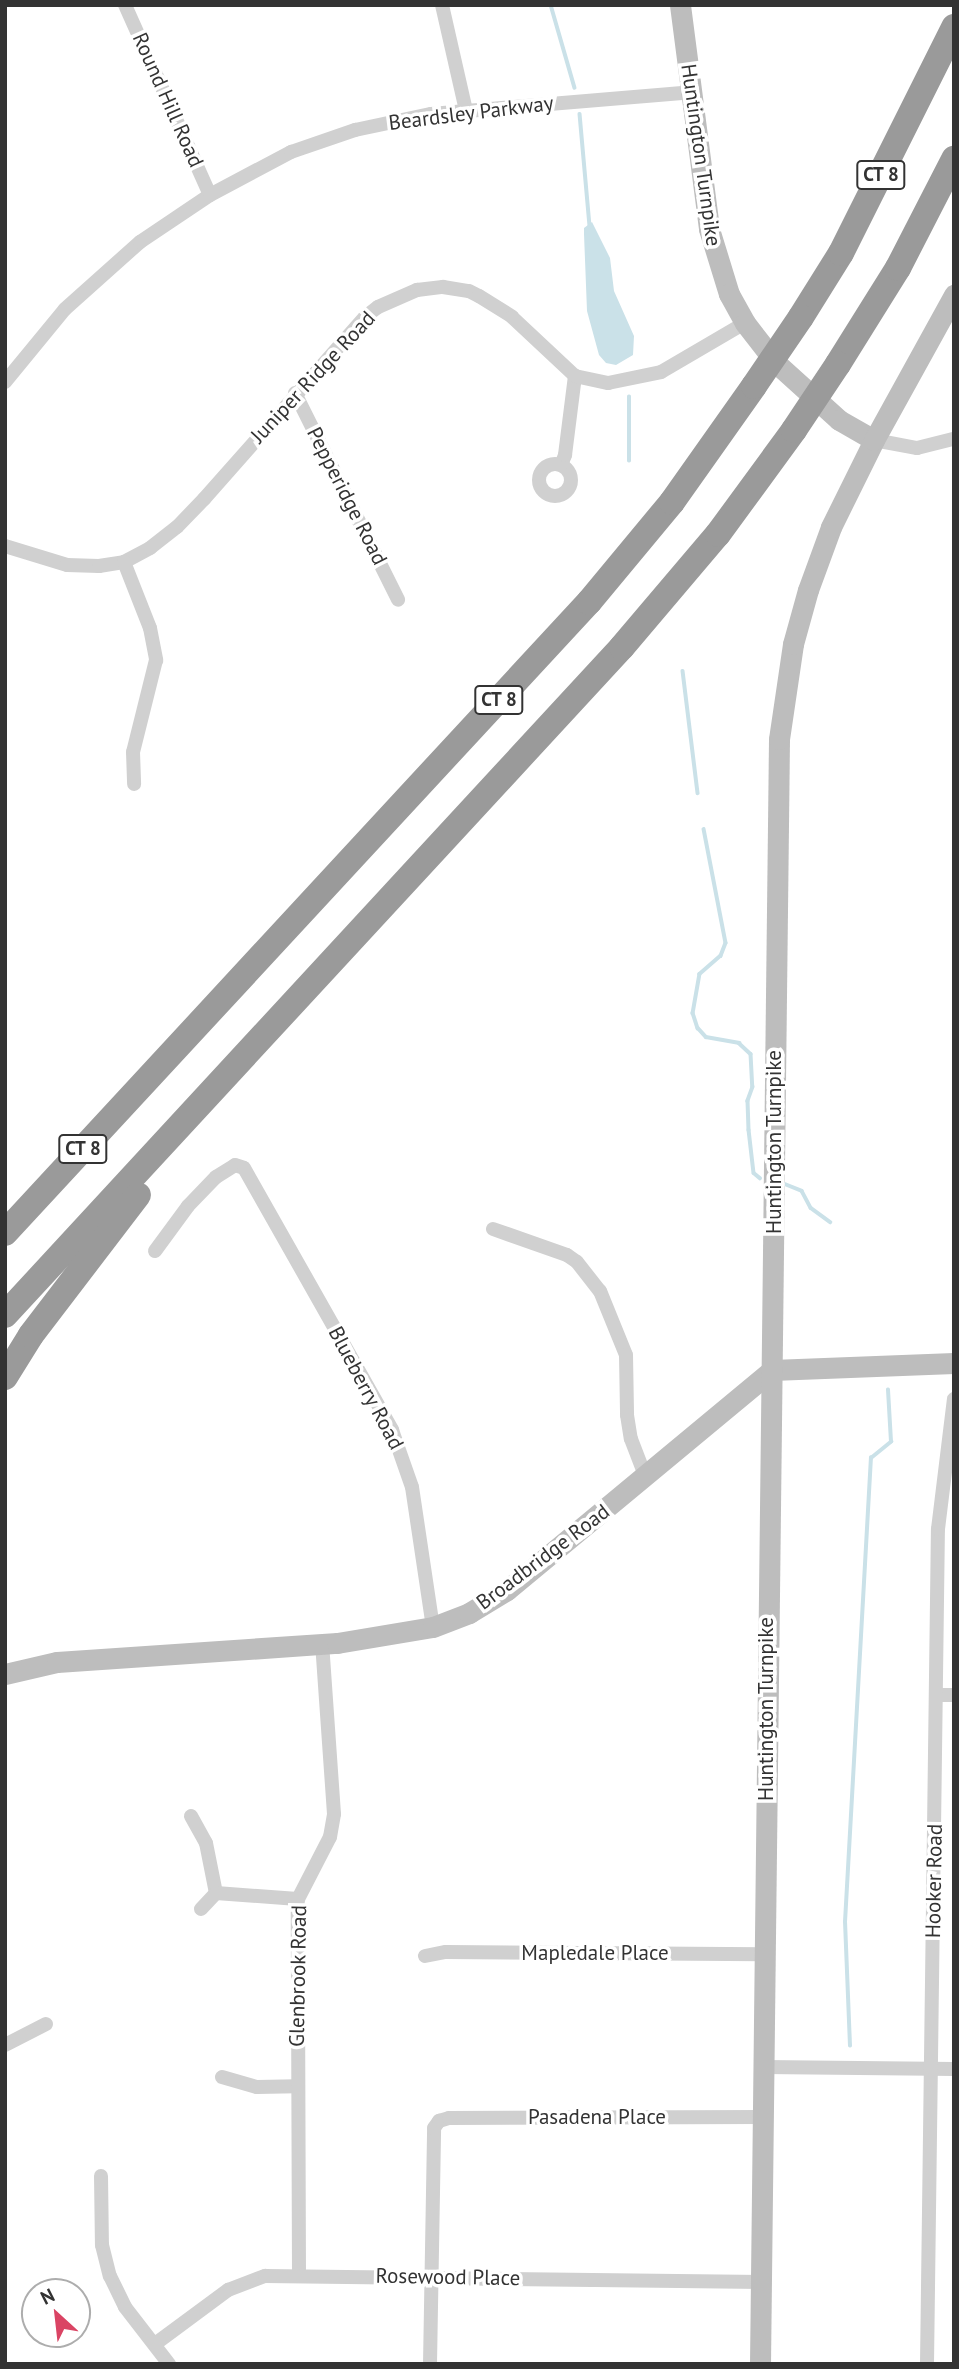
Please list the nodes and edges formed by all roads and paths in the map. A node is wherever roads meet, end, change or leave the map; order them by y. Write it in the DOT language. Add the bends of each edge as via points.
graph roads {
  1 [pos="125,5"];
  2 [pos="442,5"];
  3 [pos="680,5"];
  4 [pos="949,5"];
  5 [pos="954,27"];
  6 [pos="691,92"];
  7 [pos="466,111"];
  8 [pos="894,150"];
  9 [pos="954,159"];
  10 [pos="210,195"];
  11 [pos="954,295"];
  12 [pos="745,323"];
  13 [pos="575,376"];
  14 [pos="5,382"];
  15 [pos="295,393"];
  16 [pos="954,439"];
  17 [pos="874,440"];
  18 [pos="561,466"];
  19 [pos="5,547"];
  20 [pos="124,562"];
  21 [pos="398,600"];
  22 [pos="134,784"];
  23 [pos="324,972"];
  24 [pos="160,1065"];
  25 [pos="5,1220"];
  26 [pos="494,1229"];
  27 [pos="5,1233"];
  28 [pos="155,1251"];
  29 [pos="5,1315"];
  30 [pos="953,1368"];
  31 [pos="772,1370"];
  32 [pos="5,1377"];
  33 [pos="954,1399"];
  34 [pos="645,1476"];
  35 [pos="433,1627"];
  36 [pos="322,1644"];
  37 [pos="5,1674"];
  38 [pos="937,1695"];
  39 [pos="954,1695"];
  40 [pos="191,1816"];
  41 [pos="216,1893"];
  42 [pos="298,1899"];
  43 [pos="201,1909"];
  44 [pos="765,1954"];
  45 [pos="425,1956"];
  46 [pos="46,2024"];
  47 [pos="5,2045"];
  48 [pos="930,2066"];
  49 [pos="764,2067"];
  50 [pos="954,2069"];
  51 [pos="222,2077"];
  52 [pos="296,2086"];
  53 [pos="764,2117"];
  54 [pos="101,2176"];
  55 [pos="299,2275"];
  56 [pos="431,2278"];
  57 [pos="761,2281"];
  58 [pos="155,2344"];
  59 [pos="169,2364"];
  60 [pos="430,2364"];
  61 [pos="760,2364"];
  62 [pos="927,2364"];
  1 -- 10 [label="street, Round Hill Road"];
  2 -- 7 [label="street"];
  3 -- 6 [label="main road, Huntington Turnpike"];
  4 -- 8 [label="highway"];
  5 -- 8 [label="highway, CT 8"];
  6 -- 7 [label="street, Beardsley Parkway"];
  6 -- 12 [label="main road, Huntington Turnpike" via="713,247"];
  7 -- 10 [label="street, Beardsley Parkway" via="400,119 321,141"];
  8 -- 24 [label="highway, CT 8, bridge" via="841,253 801,317 672,502 596,594"];
  9 -- 23 [label="highway, CT 8, bridge" via="898,268 838,364 718,534 622,647"];
  10 -- 14 [label="street, Beardsley Parkway" via="140,242 96,279 39,337"];
  11 -- 17 [label="main road"];
  12 -- 13 [label="street" via="661,372 608,383"];
  12 -- 17 [label="main road, Huntington Turnpike" via="791,378 839,420"];
  13 -- 15 [label="street, Juniper Ridge Road" via="512,317 479,296 436,288 417,290 378,307"];
  13 -- 18 [label="street"];
  15 -- 20 [label="street, Juniper Ridge Road" via="177,527"];
  15 -- 21 [label="street, Pepperidge Road"];
  16 -- 17 [label="street" via="917,448"];
  17 -- 31 [label="main road, Huntington Turnpike" via="831,527 808,590 782,708"];
  19 -- 20 [label="street, Juniper Ridge Road" via="68,565"];
  20 -- 22 [label="street" via="150,628 156,660 132,752"];
  23 -- 29 [label="highway, CT 8"];
  23 -- 32 [label="highway" via="268,1048 122,1214"];
  24 -- 25 [label="highway"];
  24 -- 27 [label="highway, CT 8"];
  26 -- 34 [label="street" via="567,1255 600,1291 626,1355 627,1415"];
  28 -- 35 [label="street, Blueberry Road" via="216,1177 235,1165 244,1168 393,1430 412,1487"];
  30 -- 31 [label="main road"];
  31 -- 34 [label="main road, Broadbridge Road"];
  31 -- 44 [label="main road, Huntington Turnpike"];
  33 -- 38 [label="street, Hooker Road" via="938,1529"];
  34 -- 35 [label="main road, Broadbridge Road" via="507,1590 469,1613"];
  35 -- 36 [label="main road, Broadbridge Road"];
  36 -- 37 [label="main road, Broadbridge Road" via="57,1662"];
  36 -- 42 [label="street, Glenbrook Road" via="334,1814 330,1837"];
  38 -- 39 [label="street"];
  38 -- 48 [label="street, Hooker Road"];
  40 -- 41 [label="street" via="206,1843"];
  41 -- 42 [label="street"];
  41 -- 43 [label="street"];
  42 -- 52 [label="street, Glenbrook Road"];
  44 -- 45 [label="street, Mapledale Place" via="446,1952"];
  44 -- 49 [label="main road, Huntington Turnpike"];
  46 -- 47 [label="street"];
  48 -- 49 [label="street"];
  48 -- 50 [label="street"];
  48 -- 62 [label="street, Hooker Road"];
  49 -- 53 [label="main road, Huntington Turnpike"];
  51 -- 52 [label="street" via="257,2087"];
  52 -- 55 [label="street, Glenbrook Road"];
  53 -- 56 [label="street, Pasadena Place" via="449,2118 434,2128"];
  53 -- 57 [label="main road, Huntington Turnpike"];
  54 -- 58 [label="street" via="106,2262 125,2307"];
  55 -- 56 [label="street, Rosewood Place"];
  55 -- 58 [label="street, Rosewood Place" via="245,2281 210,2301"];
  56 -- 57 [label="street, Rosewood Place"];
  56 -- 60 [label="street"];
  57 -- 61 [label="main road, Huntington Turnpike"];
  58 -- 59 [label="street"];
}
